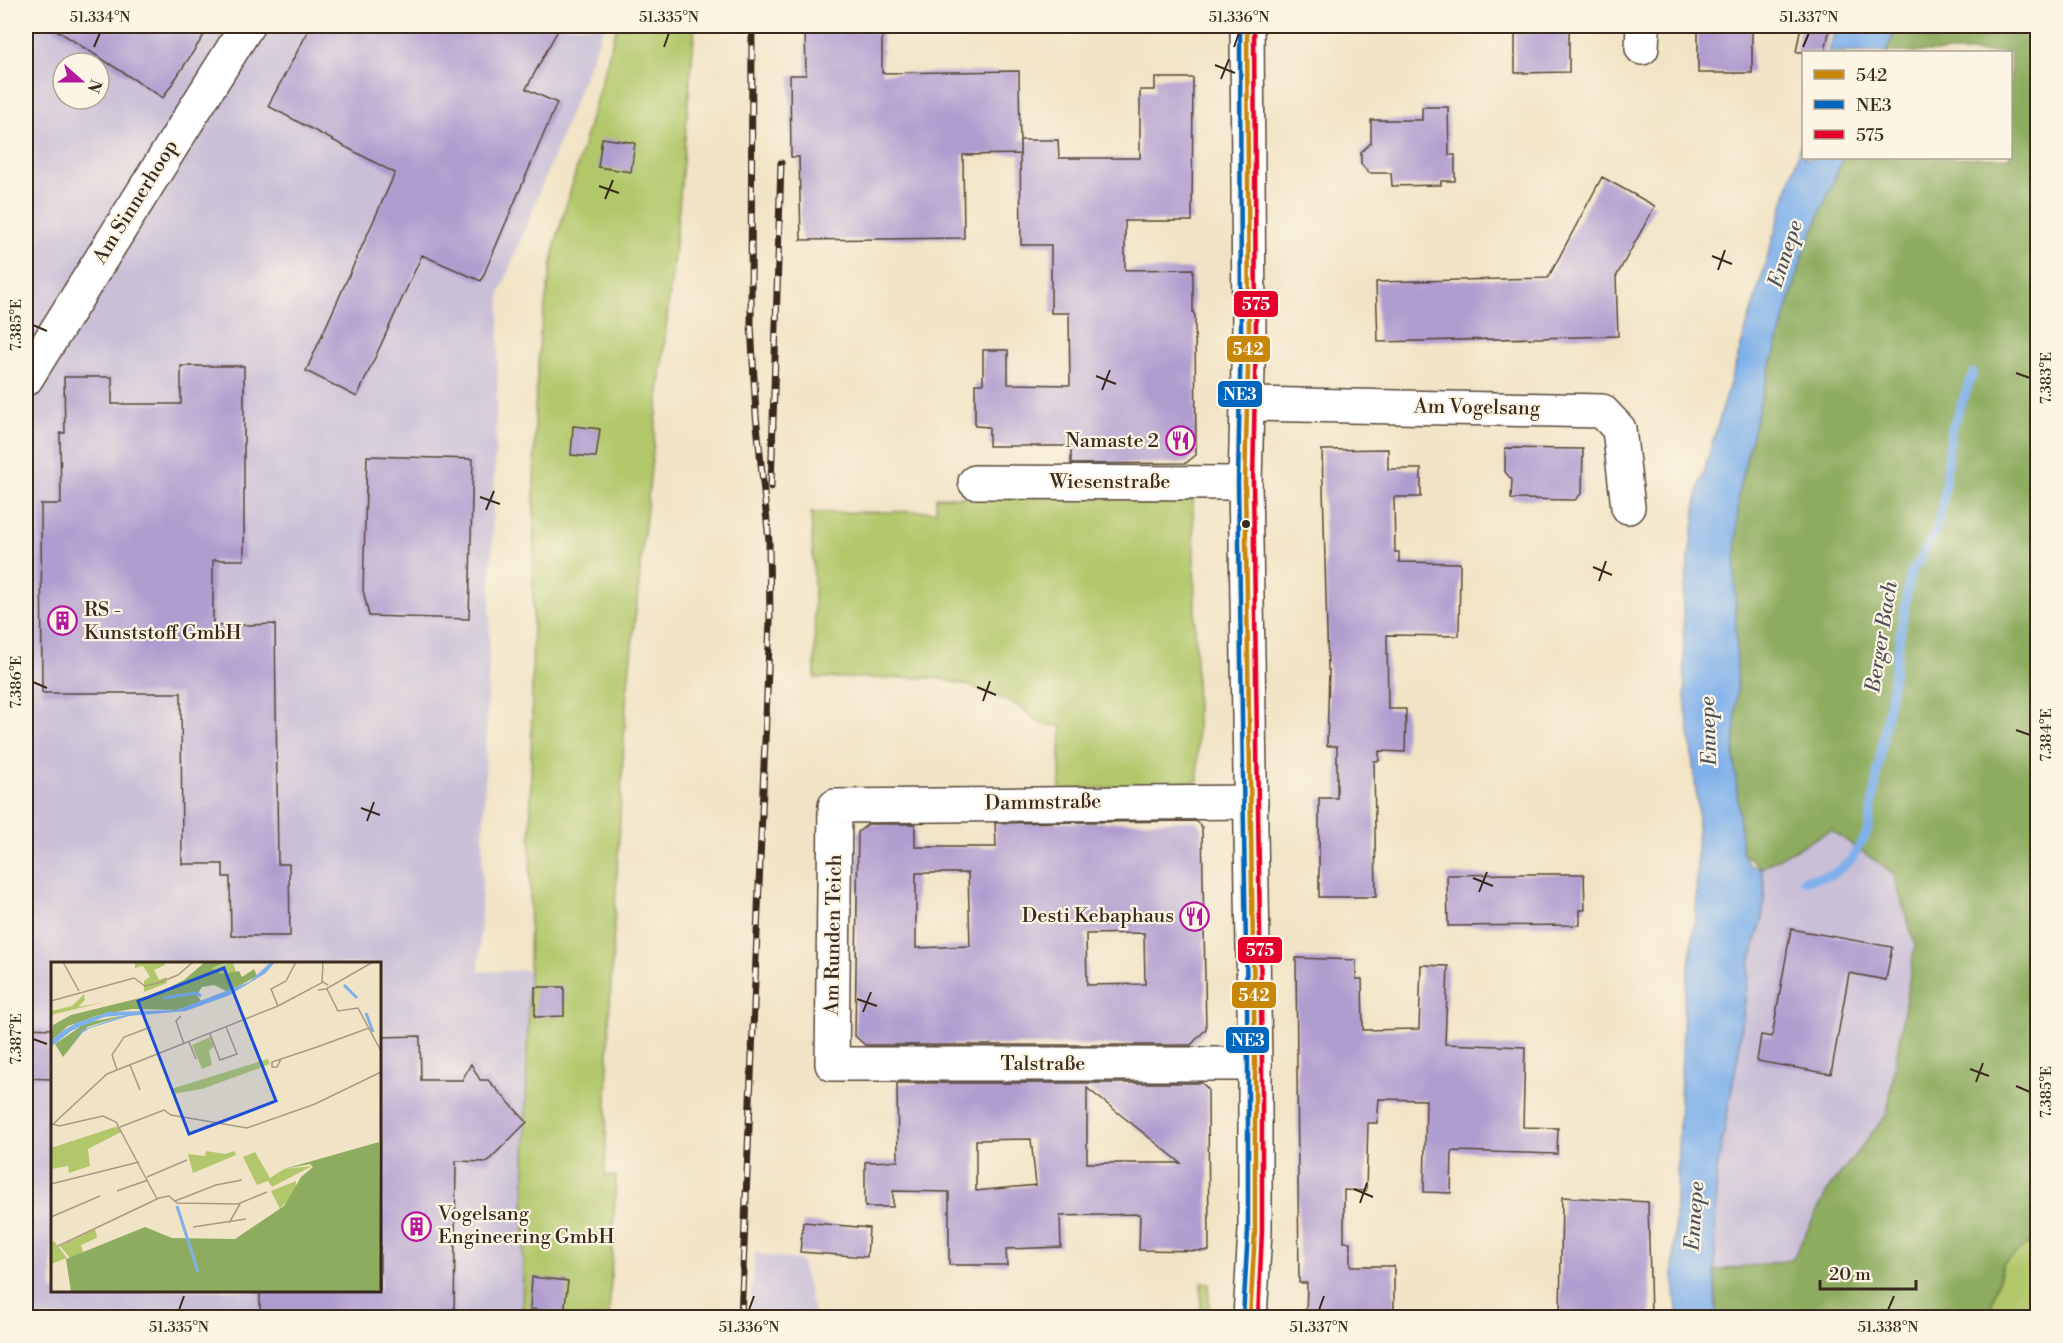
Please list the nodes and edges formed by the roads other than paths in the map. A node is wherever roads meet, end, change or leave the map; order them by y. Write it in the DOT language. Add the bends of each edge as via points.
graph roads {
  1 [pos="247,26"];
  2 [pos="1247,26"];
  3 [pos="26,379"];
  4 [pos="1248,404"];
  5 [pos="975,482"];
  6 [pos="1245,483"];
  7 [pos="1628,507"];
  8 [pos="1251,802"];
  9 [pos="835,806"];
  10 [pos="832,1064"];
  11 [pos="1255,1064"];
  12 [pos="1250,1317"];
  1 -- 3 [label="street, Am Sinnerhoop"];
  2 -- 4 [label="street"];
  4 -- 6 [label="street"];
  4 -- 7 [label="street, Am Vogelsang" via="1602,411 1619,429"];
  5 -- 6 [label="street, Wiesenstraße"];
  6 -- 8 [label="street"];
  8 -- 9 [label="street, Dammstraße"];
  8 -- 11 [label="street"];
  9 -- 10 [label="street, Am Runden Teich"];
  10 -- 11 [label="street, Talstraße"];
  11 -- 12 [label="street" via="1255,1231"];
}
